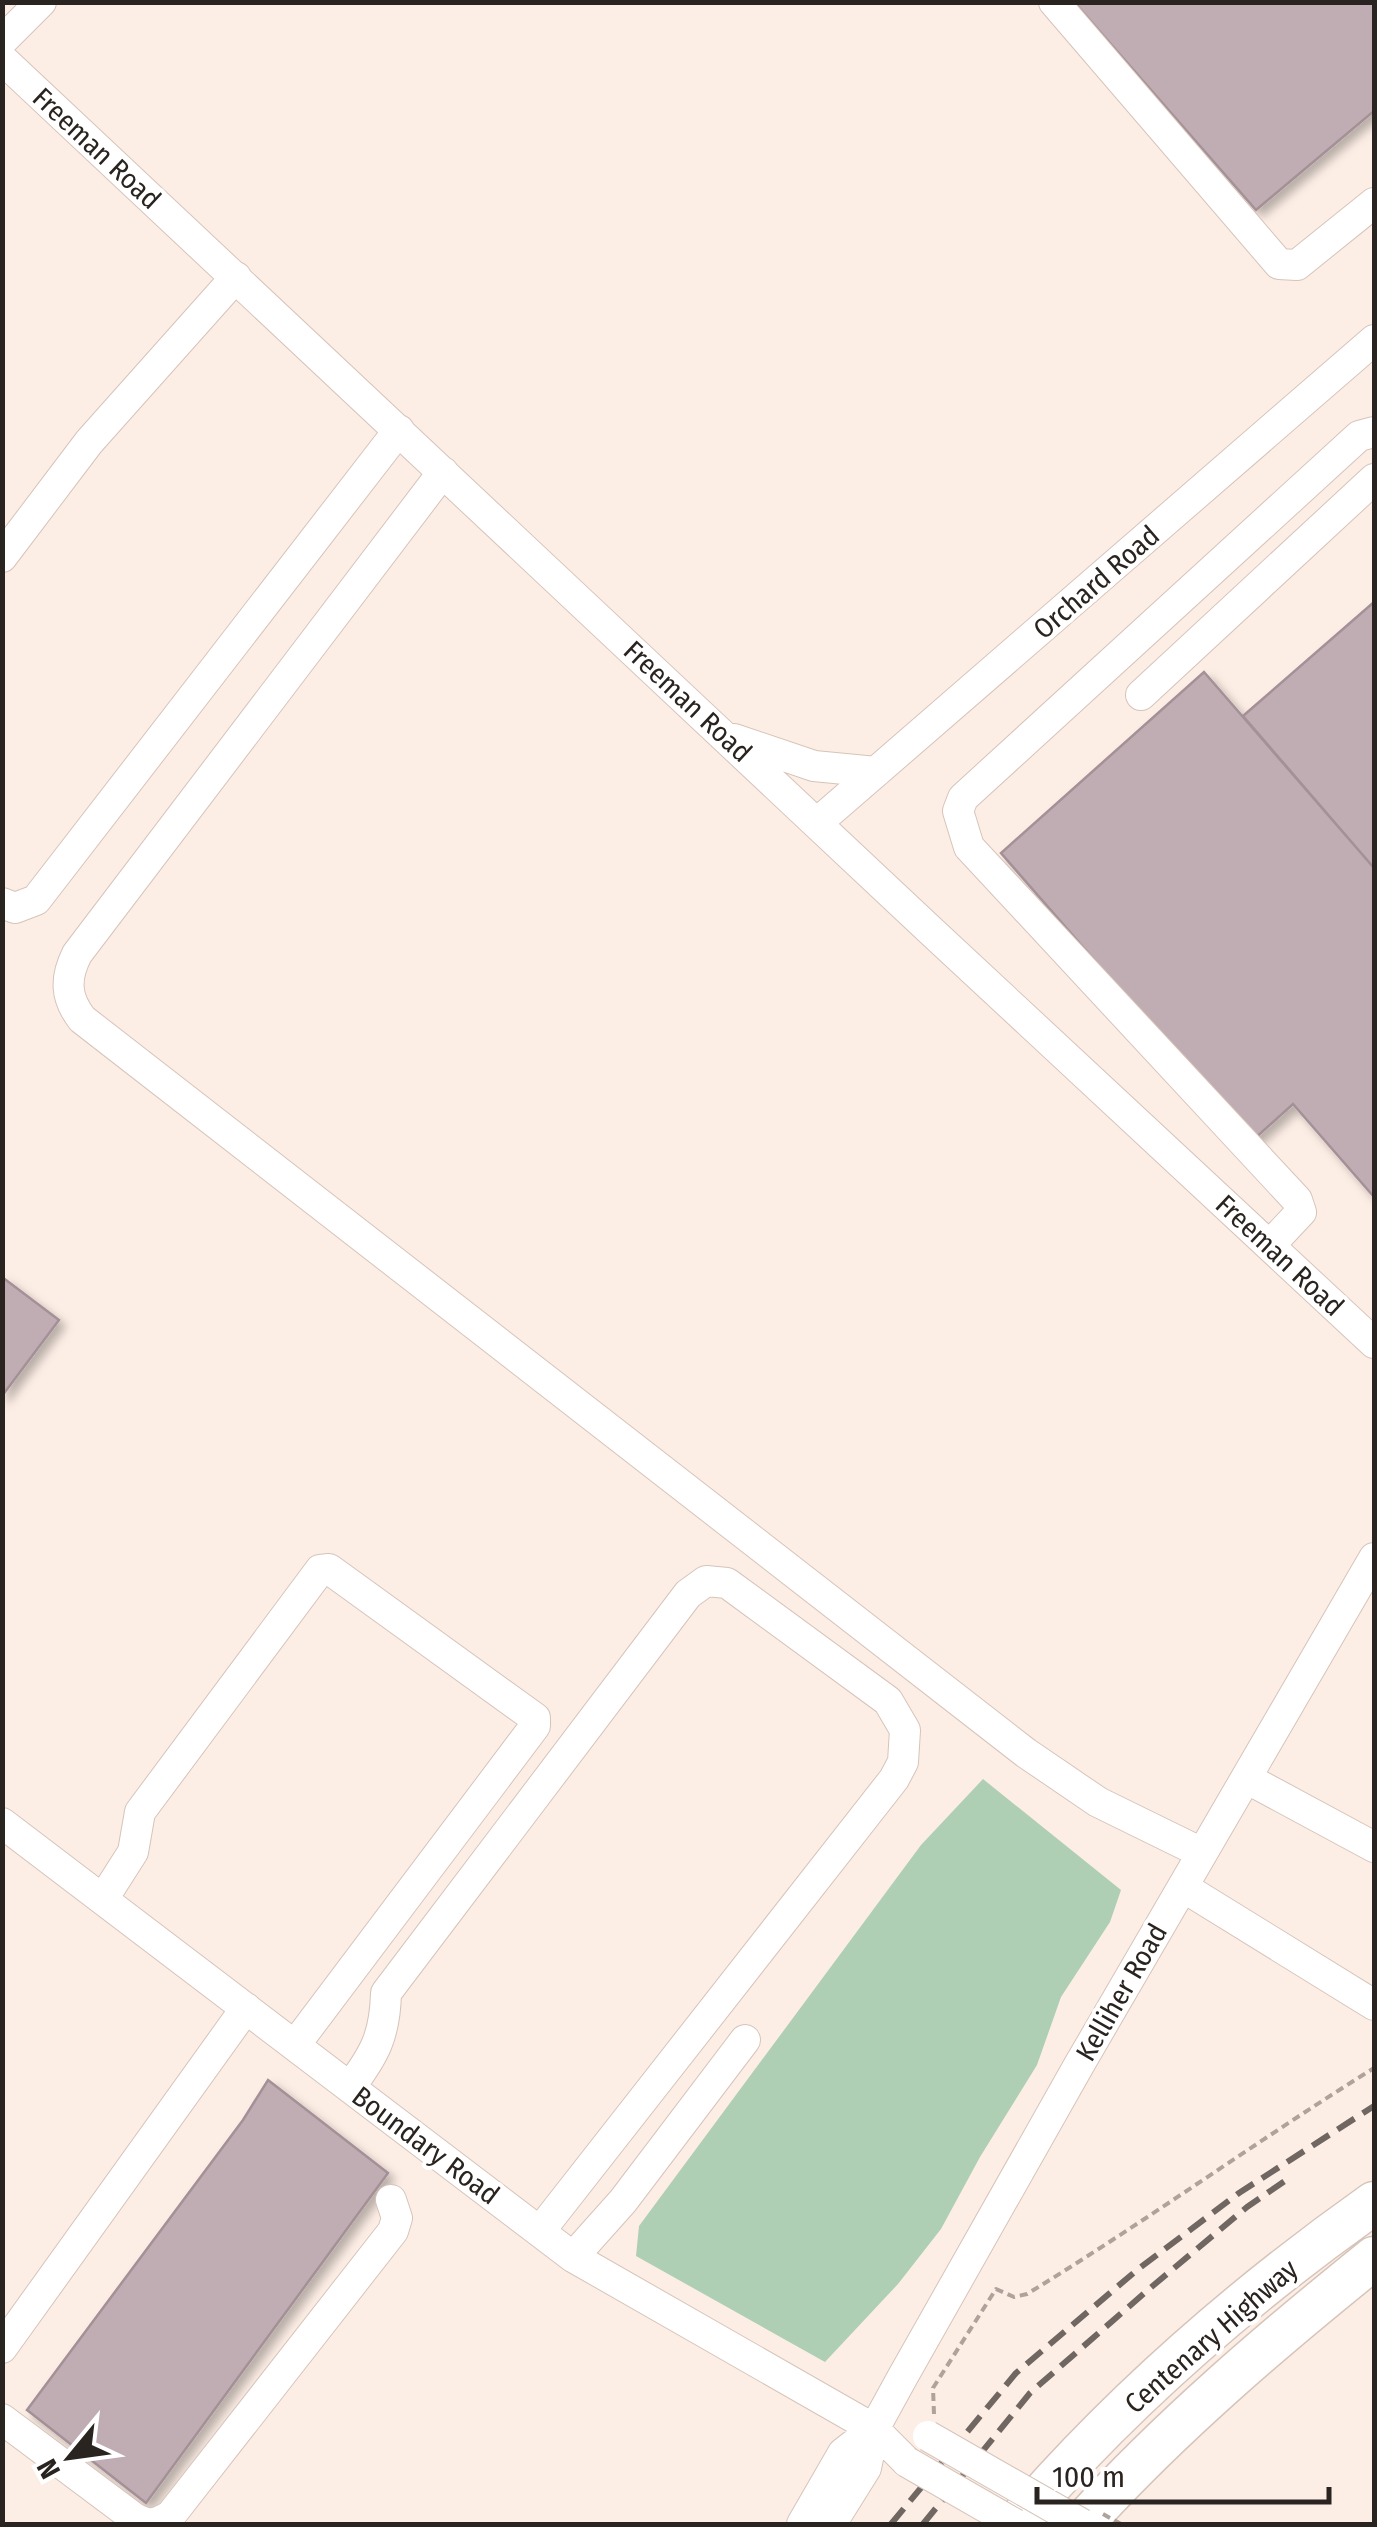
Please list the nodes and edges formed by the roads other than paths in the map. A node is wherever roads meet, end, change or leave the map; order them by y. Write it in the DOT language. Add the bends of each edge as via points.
graph roads {
  1 [pos="40,2"];
  2 [pos="1054,2"];
  3 [pos="2,41"];
  4 [pos="2,59"];
  5 [pos="1374,203"];
  6 [pos="236,277"];
  7 [pos="1374,340"];
  8 [pos="398,430"];
  9 [pos="1374,432"];
  10 [pos="443,472"];
  11 [pos="1374,479"];
  12 [pos="2,557"];
  13 [pos="1140,695"];
  14 [pos="728,738"];
  15 [pos="876,772"];
  16 [pos="816,823"];
  17 [pos="2,903"];
  18 [pos="1270,1245"];
  19 [pos="1374,1343"];
  20 [pos="1374,1558"];
  21 [pos="1246,1778"];
  22 [pos="2,1823"];
  23 [pos="1374,1848"];
  24 [pos="1202,1853"];
  25 [pos="1183,1886"];
  26 [pos="103,1899"];
  27 [pos="1374,2005"];
  28 [pos="246,2008"];
  29 [pos="745,2040"];
  30 [pos="295,2046"];
  31 [pos="350,2087"];
  32 [pos="391,2200"];
  33 [pos="1374,2203"];
  34 [pos="540,2231"];
  35 [pos="573,2257"];
  36 [pos="1374,2258"];
  37 [pos="2,2348"];
  38 [pos="2,2419"];
  39 [pos="874,2429"];
  40 [pos="802,2524"];
  41 [pos="831,2524"];
  42 [pos="1016,2524"];
  43 [pos="1082,2524"];
  1 -- 3 [label="street"];
  2 -- 5 [label="street" via="1279,264 1297,264"];
  4 -- 6 [label="street, Freeman Road"];
  6 -- 8 [label="street, Freeman Road"];
  6 -- 12 [label="street" via="89,442"];
  7 -- 15 [label="street, Orchard Road"];
  8 -- 10 [label="street, Freeman Road"];
  8 -- 17 [label="street" via="36,900 16,908"];
  9 -- 18 [label="street" via="1360,436 963,798 958,811 969,847 1297,1200 1301,1212"];
  10 -- 14 [label="street, Freeman Road"];
  10 -- 24 [label="street" via="77,954 68,971 73,1008 1026,1753 1098,1802"];
  11 -- 13 [label="street"];
  14 -- 15 [label="street" via="814,766"];
  14 -- 16 [label="street, Freeman Road"];
  15 -- 16 [label="street, Orchard Road"];
  16 -- 18 [label="street, Freeman Road"];
  18 -- 19 [label="street, Freeman Road"];
  20 -- 21 [label="street, Kelliher Road"];
  21 -- 23 [label="street"];
  21 -- 24 [label="street, Kelliher Road"];
  22 -- 26 [label="street, Boundary Road"];
  24 -- 25 [label="street, Kelliher Road"];
  25 -- 27 [label="street"];
  25 -- 39 [label="street, Kelliher Road"];
  26 -- 28 [label="street, Boundary Road"];
  26 -- 30 [label="street" via="132,1852 140,1812 320,1570 328,1569 535,1718"];
  28 -- 30 [label="street, Boundary Road"];
  28 -- 37 [label="street"];
  29 -- 35 [label="street"];
  30 -- 31 [label="street, Boundary Road"];
  31 -- 34 [label="street, Boundary Road"];
  31 -- 34 [label="street" via="383,2033 386,1993 688,1594 706,1581 726,1583 888,1701 905,1730 903,1762 894,1779"];
  32 -- 38 [label="street" via="393,2231 158,2524 132,2518"];
  33 -- 42 [label="highway, Centenary Highway" via="1199,2341"];
  34 -- 35 [label="street, Boundary Road"];
  35 -- 39 [label="street, Boundary Road"];
  36 -- 43 [label="highway, Centenary Highway" via="1208,2398"];
  39 -- 40 [label="street, Kelliher Road" via="843,2453"];
  39 -- 41 [label="street, Kelliher Road" via="866,2468"];
  39 -- 42 [label="street, Boundary Road, bridge" via="907,2462"];
  39 -- 43 [label="street, Boundary Road, bridge" via="936,2430"];
}
